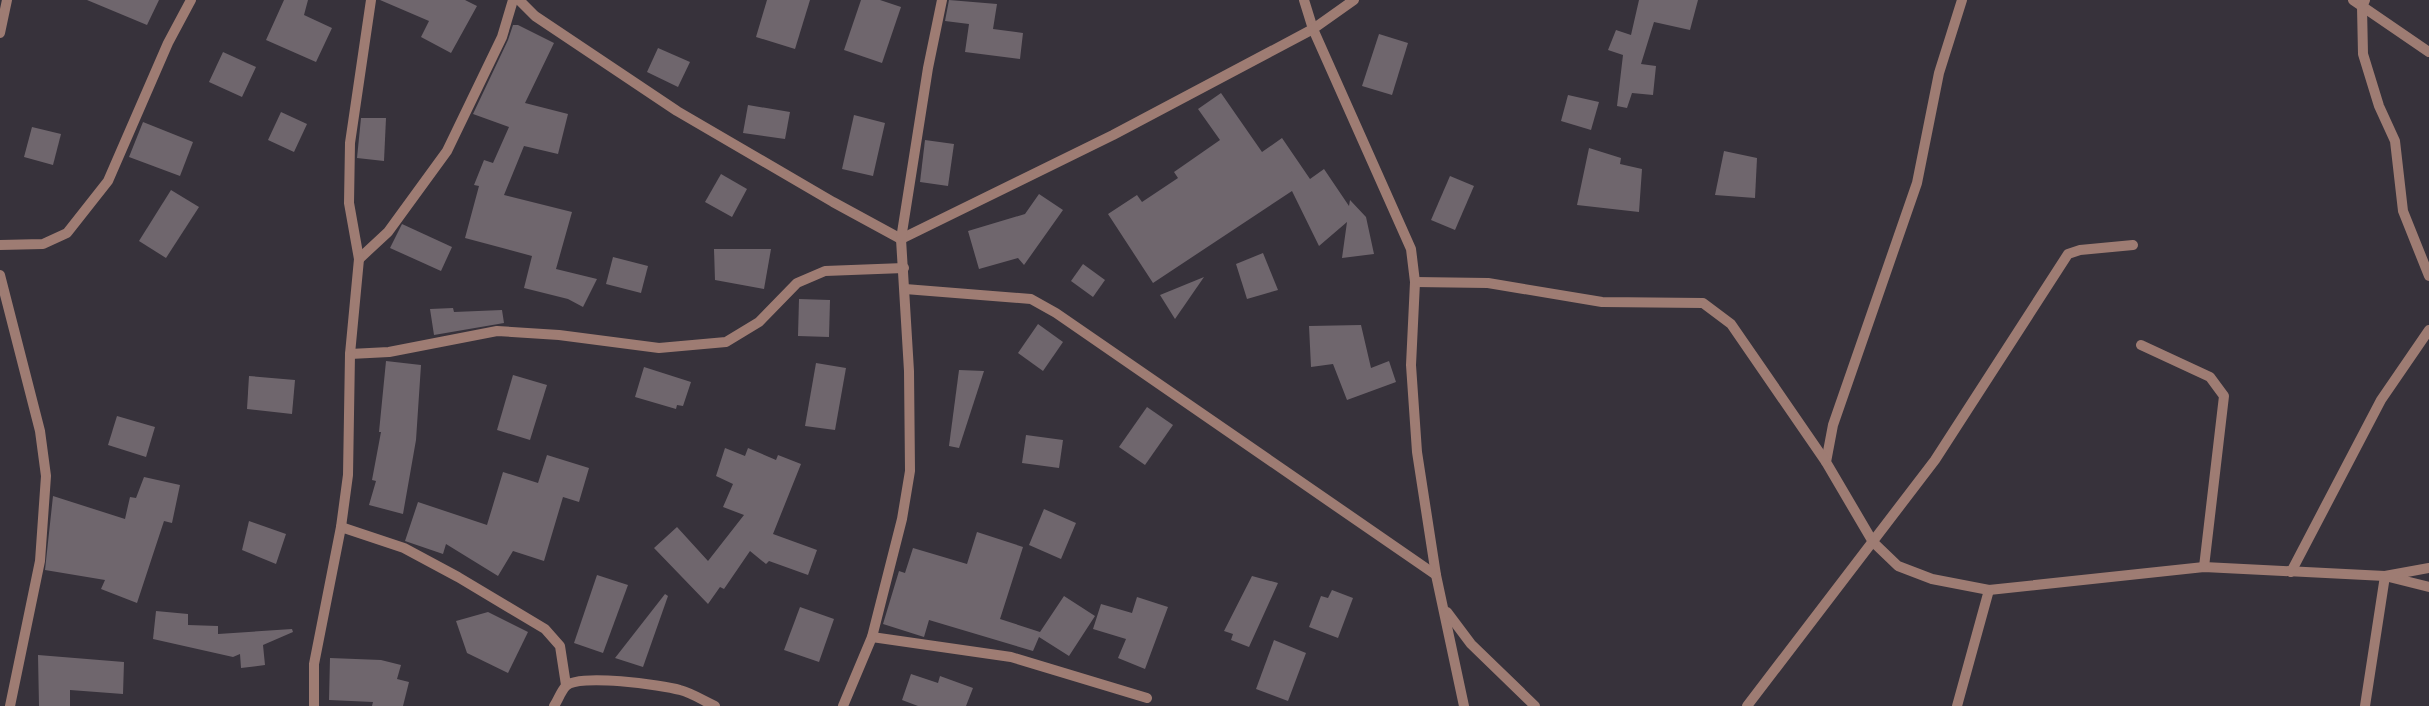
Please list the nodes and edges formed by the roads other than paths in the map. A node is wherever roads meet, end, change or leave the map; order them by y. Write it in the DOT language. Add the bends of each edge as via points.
graph roads {
  1 [pos="7,0"];
  2 [pos="191,0"];
  3 [pos="371,0"];
  4 [pos="513,0"];
  5 [pos="519,0"];
  6 [pos="942,0"];
  7 [pos="1304,0"];
  8 [pos="1354,0"];
  9 [pos="1962,0"];
  10 [pos="2353,0"];
  11 [pos="2364,4"];
  12 [pos="1313,29"];
  13 [pos="0,33"];
  14 [pos="2429,52"];
  15 [pos="901,239"];
  16 [pos="0,245"];
  17 [pos="2132,245"];
  18 [pos="359,259"];
  19 [pos="904,268"];
  20 [pos="0,275"];
  21 [pos="2429,276"];
  22 [pos="1415,282"];
  23 [pos="905,289"];
  24 [pos="2429,330"];
  25 [pos="2141,345"];
  26 [pos="350,354"];
  27 [pos="1826,462"];
  28 [pos="341,527"];
  29 [pos="1873,542"];
  30 [pos="2204,566"];
  31 [pos="2429,568"];
  32 [pos="2291,572"];
  33 [pos="1436,575"];
  34 [pos="2386,576"];
  35 [pos="2429,587"];
  36 [pos="1989,590"];
  37 [pos="1444,609"];
  38 [pos="872,637"];
  39 [pos="566,685"];
  40 [pos="1148,698"];
  41 [pos="10,706"];
  42 [pos="314,706"];
  43 [pos="554,706"];
  44 [pos="715,706"];
  45 [pos="843,706"];
  46 [pos="1464,706"];
  47 [pos="1535,706"];
  48 [pos="1747,706"];
  49 [pos="1957,706"];
  50 [pos="2364,706"];
  1 -- 13 [label="street"];
  2 -- 16 [label="street" via="168,43 108,181 67,233 43,244"];
  3 -- 18 [label="street" via="350,144 349,203"];
  4 -- 18 [label="street" via="502,37 447,151 388,232"];
  5 -- 15 [label="street" via="535,16 677,111"];
  6 -- 15 [label="street"];
  7 -- 12 [label="street"];
  8 -- 12 [label="street"];
  9 -- 27 [label="street" via="1939,74 1917,183 1833,425"];
  10 -- 11 [label="street"];
  11 -- 14 [label="street"];
  11 -- 21 [label="street" via="2363,54 2379,106 2395,141 2403,211"];
  12 -- 15 [label="street" via="1113,135"];
  12 -- 22 [label="street" via="1397,216 1410,249"];
  15 -- 19 [label="street"];
  17 -- 29 [label="street" via="2068,254 1935,460"];
  18 -- 26 [label="street"];
  19 -- 23 [label="street"];
  19 -- 26 [label="street" via="825,271 797,283 759,322 726,342 659,348 497,331 389,352"];
  20 -- 41 [label="street" via="40,431 46,476 40,560"];
  22 -- 27 [label="street" via="1488,283 1602,302 1703,303 1731,324"];
  22 -- 33 [label="street" via="1411,365 1417,452"];
  23 -- 33 [label="street" via="1031,299"];
  23 -- 38 [label="street" via="910,471 902,519"];
  24 -- 32 [label="street" via="2381,400"];
  25 -- 30 [label="street" via="2210,377 2224,396"];
  26 -- 28 [label="street" via="348,476"];
  27 -- 29 [label="street"];
  28 -- 39 [label="street" via="404,548 545,629 560,646"];
  28 -- 42 [label="street" via="314,664"];
  29 -- 36 [label="street" via="1898,566 1932,579"];
  29 -- 48 [label="street"];
  30 -- 32 [label="street"];
  30 -- 36 [label="street"];
  31 -- 34 [label="street"];
  32 -- 34 [label="street"];
  33 -- 37 [label="street"];
  34 -- 35 [label="street"];
  34 -- 50 [label="street"];
  36 -- 49 [label="street"];
  37 -- 46 [label="street"];
  37 -- 47 [label="street" via="1472,644"];
  38 -- 40 [label="street" via="1011,657"];
  38 -- 45 [label="street"];
  39 -- 43 [label="street"];
  39 -- 44 [label="street" via="605,680 649,684 681,690"];
}
